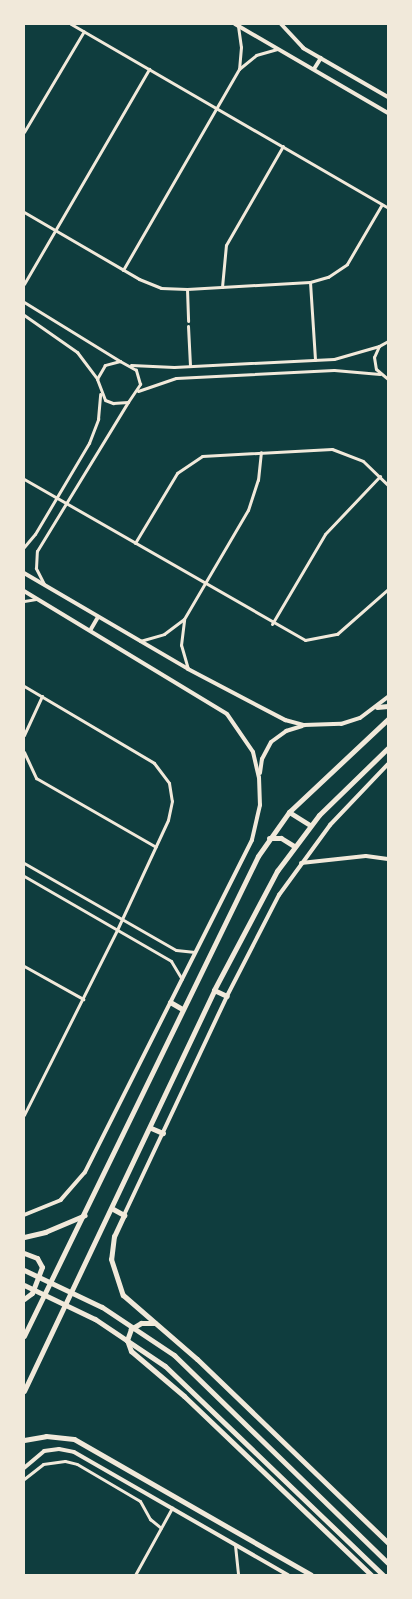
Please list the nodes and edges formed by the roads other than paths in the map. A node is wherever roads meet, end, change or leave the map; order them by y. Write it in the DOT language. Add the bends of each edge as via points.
graph roads {
  1 [pos="71,24"];
  2 [pos="281,24"];
  3 [pos="236,25"];
  4 [pos="84,31"];
  5 [pos="278,49"];
  6 [pos="321,58"];
  7 [pos="149,69"];
  8 [pos="239,69"];
  9 [pos="314,69"];
  10 [pos="388,97"];
  11 [pos="216,108"];
  12 [pos="388,112"];
  13 [pos="24,132"];
  14 [pos="283,146"];
  15 [pos="382,204"];
  16 [pos="388,208"];
  17 [pos="24,212"];
  18 [pos="55,230"];
  19 [pos="123,270"];
  20 [pos="310,282"];
  21 [pos="24,284"];
  22 [pos="222,287"];
  23 [pos="187,289"];
  24 [pos="24,302"];
  25 [pos="24,315"];
  26 [pos="188,321"];
  27 [pos="188,326"];
  28 [pos="388,341"];
  29 [pos="379,346"];
  30 [pos="315,360"];
  31 [pos="120,361"];
  32 [pos="131,365"];
  33 [pos="190,366"];
  34 [pos="380,374"];
  35 [pos="97,379"];
  36 [pos="388,379"];
  37 [pos="138,391"];
  38 [pos="100,394"];
  39 [pos="128,402"];
  40 [pos="261,452"];
  41 [pos="380,476"];
  42 [pos="24,479"];
  43 [pos="388,485"];
  44 [pos="56,497"];
  45 [pos="65,503"];
  46 [pos="135,543"];
  47 [pos="24,547"];
  48 [pos="24,574"];
  49 [pos="205,584"];
  50 [pos="47,587"];
  51 [pos="388,589"];
  52 [pos="24,591"];
  53 [pos="37,599"];
  54 [pos="24,601"];
  55 [pos="98,616"];
  56 [pos="184,620"];
  57 [pos="272,624"];
  58 [pos="91,629"];
  59 [pos="140,641"];
  60 [pos="188,669"];
  61 [pos="24,686"];
  62 [pos="42,696"];
  63 [pos="388,697"];
  64 [pos="388,706"];
  65 [pos="377,707"];
  66 [pos="388,719"];
  67 [pos="304,725"];
  68 [pos="24,735"];
  69 [pos="388,748"];
  70 [pos="24,752"];
  71 [pos="388,764"];
  72 [pos="259,777"];
  73 [pos="289,812"];
  74 [pos="310,825"];
  75 [pos="269,838"];
  76 [pos="294,846"];
  77 [pos="156,847"];
  78 [pos="388,859"];
  79 [pos="301,863"];
  80 [pos="24,864"];
  81 [pos="24,876"];
  82 [pos="122,920"];
  83 [pos="117,930"];
  84 [pos="195,952"];
  85 [pos="24,966"];
  86 [pos="182,979"];
  87 [pos="214,990"];
  88 [pos="227,996"];
  89 [pos="83,999"];
  90 [pos="170,1002"];
  91 [pos="182,1009"];
  92 [pos="24,1114"];
  93 [pos="151,1128"];
  94 [pos="163,1133"];
  95 [pos="113,1209"];
  96 [pos="84,1215"];
  97 [pos="124,1215"];
  98 [pos="24,1216"];
  99 [pos="24,1237"];
  100 [pos="24,1253"];
  101 [pos="24,1270"];
  102 [pos="24,1285"];
  103 [pos="24,1299"];
  104 [pos="156,1323"];
  105 [pos="24,1336"];
  106 [pos="24,1391"];
  107 [pos="24,1440"];
  108 [pos="24,1468"];
  109 [pos="24,1479"];
  110 [pos="172,1508"];
  111 [pos="161,1528"];
  112 [pos="388,1543"];
  113 [pos="235,1544"];
  114 [pos="388,1563"];
  115 [pos="135,1575"];
  116 [pos="238,1575"];
  117 [pos="288,1575"];
  118 [pos="311,1575"];
  119 [pos="371,1575"];
  120 [pos="383,1575"];
  1 -- 4 [label="street"];
  2 -- 6 [label="street" via="303,48"];
  3 -- 5 [label="street"];
  3 -- 8 [label="street" via="241,47"];
  4 -- 7 [label="street"];
  4 -- 13 [label="street"];
  5 -- 8 [label="street" via="256,55"];
  5 -- 9 [label="street"];
  6 -- 9 [label="street"];
  6 -- 10 [label="street"];
  7 -- 11 [label="street"];
  7 -- 18 [label="street"];
  8 -- 11 [label="street"];
  9 -- 12 [label="street"];
  11 -- 14 [label="street"];
  11 -- 19 [label="street"];
  14 -- 15 [label="street"];
  14 -- 22 [label="street" via="226,245"];
  15 -- 16 [label="street"];
  15 -- 20 [label="street" via="347,264 328,277"];
  17 -- 18 [label="street"];
  18 -- 19 [label="street"];
  18 -- 21 [label="street"];
  19 -- 23 [label="street" via="150,284"];
  20 -- 22 [label="street"];
  20 -- 30 [label="street"];
  22 -- 23 [label="street"];
  23 -- 26 [label="street"];
  24 -- 31 [label="street"];
  25 -- 35 [label="street" via="64,340"];
  27 -- 33 [label="street"];
  28 -- 29 [label="street"];
  29 -- 30 [label="street" via="350,357"];
  29 -- 34 [label="street" via="374,357"];
  30 -- 33 [label="street"];
  31 -- 32 [label="street"];
  31 -- 35 [label="street" via="105,366"];
  32 -- 33 [label="street"];
  32 -- 37 [label="street" via="139,377"];
  34 -- 36 [label="street"];
  34 -- 37 [label="street" via="334,370 176,378"];
  35 -- 38 [label="street"];
  37 -- 39 [label="street"];
  38 -- 39 [label="street" via="113,403"];
  38 -- 44 [label="street" via="95,431"];
  39 -- 45 [label="street"];
  40 -- 41 [label="street" via="318,448 343,451 363,461"];
  40 -- 46 [label="street" via="210,454 189,463 172,481"];
  40 -- 49 [label="street" via="258,480 248,510"];
  41 -- 43 [label="street"];
  41 -- 57 [label="street" via="326,534"];
  42 -- 44 [label="street"];
  44 -- 45 [label="street"];
  44 -- 47 [label="street"];
  45 -- 46 [label="street"];
  45 -- 50 [label="street" via="37,551 36,568"];
  46 -- 49 [label="street"];
  48 -- 50 [label="street"];
  49 -- 56 [label="street"];
  49 -- 57 [label="street"];
  50 -- 55 [label="street"];
  51 -- 57 [label="street" via="348,626 327,639 305,640"];
  52 -- 53 [label="street"];
  53 -- 54 [label="street"];
  53 -- 58 [label="street"];
  55 -- 58 [label="street"];
  55 -- 59 [label="street"];
  56 -- 59 [label="street" via="164,634"];
  56 -- 60 [label="street" via="181,645"];
  58 -- 72 [label="street" via="216,703 246,738"];
  59 -- 60 [label="street"];
  60 -- 67 [label="street" via="274,715"];
  61 -- 62 [label="street"];
  62 -- 68 [label="street"];
  62 -- 77 [label="street" via="154,763 164,773 171,789 171,807"];
  63 -- 65 [label="street"];
  64 -- 65 [label="main road"];
  65 -- 67 [label="street" via="341,724"];
  66 -- 73 [label="main road"];
  67 -- 72 [label="street" via="286,731 271,742 262,759"];
  69 -- 74 [label="main road"];
  70 -- 77 [label="street" via="36,778"];
  71 -- 79 [label="street" via="345,807"];
  72 -- 84 [label="street" via="259,811 247,850"];
  73 -- 74 [label="main road"];
  73 -- 75 [label="main road"];
  74 -- 76 [label="main road"];
  75 -- 76 [label="main road" via="281,838"];
  75 -- 91 [label="main road"];
  76 -- 87 [label="main road"];
  77 -- 82 [label="street"];
  78 -- 79 [label="street" via="366,856"];
  79 -- 88 [label="street" via="270,912"];
  80 -- 82 [label="street"];
  81 -- 83 [label="street"];
  82 -- 83 [label="street"];
  82 -- 84 [label="street" via="176,950"];
  83 -- 86 [label="street" via="171,961"];
  83 -- 89 [label="street"];
  84 -- 86 [label="street"];
  85 -- 89 [label="street"];
  86 -- 90 [label="street"];
  87 -- 88 [label="main road"];
  87 -- 93 [label="main road"];
  88 -- 94 [label="street"];
  89 -- 92 [label="street"];
  90 -- 91 [label="main road"];
  90 -- 98 [label="street" via="78,1183 61,1200"];
  91 -- 96 [label="main road"];
  93 -- 94 [label="main road"];
  93 -- 95 [label="main road"];
  94 -- 97 [label="street"];
  95 -- 97 [label="main road"];
  95 -- 106 [label="main road"];
  96 -- 99 [label="main road" via="51,1230"];
  96 -- 105 [label="main road"];
  97 -- 104 [label="main road" via="112,1244 113,1274 123,1295"];
  100 -- 103 [label="main road" via="37,1258 42,1267 32,1293"];
  101 -- 114 [label="main road" via="102,1307 174,1355"];
  102 -- 120 [label="main road" via="95,1319 165,1366"];
  104 -- 112 [label="main road"];
  104 -- 119 [label="main road" via="141,1322 131,1329 127,1340 131,1351 196,1407"];
  107 -- 118 [label="main road" via="46,1436 74,1439"];
  108 -- 110 [label="street" via="44,1451 60,1448 74,1452"];
  109 -- 111 [label="street" via="43,1464 65,1460 77,1464 140,1501"];
  110 -- 111 [label="street"];
  110 -- 113 [label="street"];
  111 -- 115 [label="street"];
  113 -- 116 [label="street"];
  113 -- 117 [label="street"];
}
